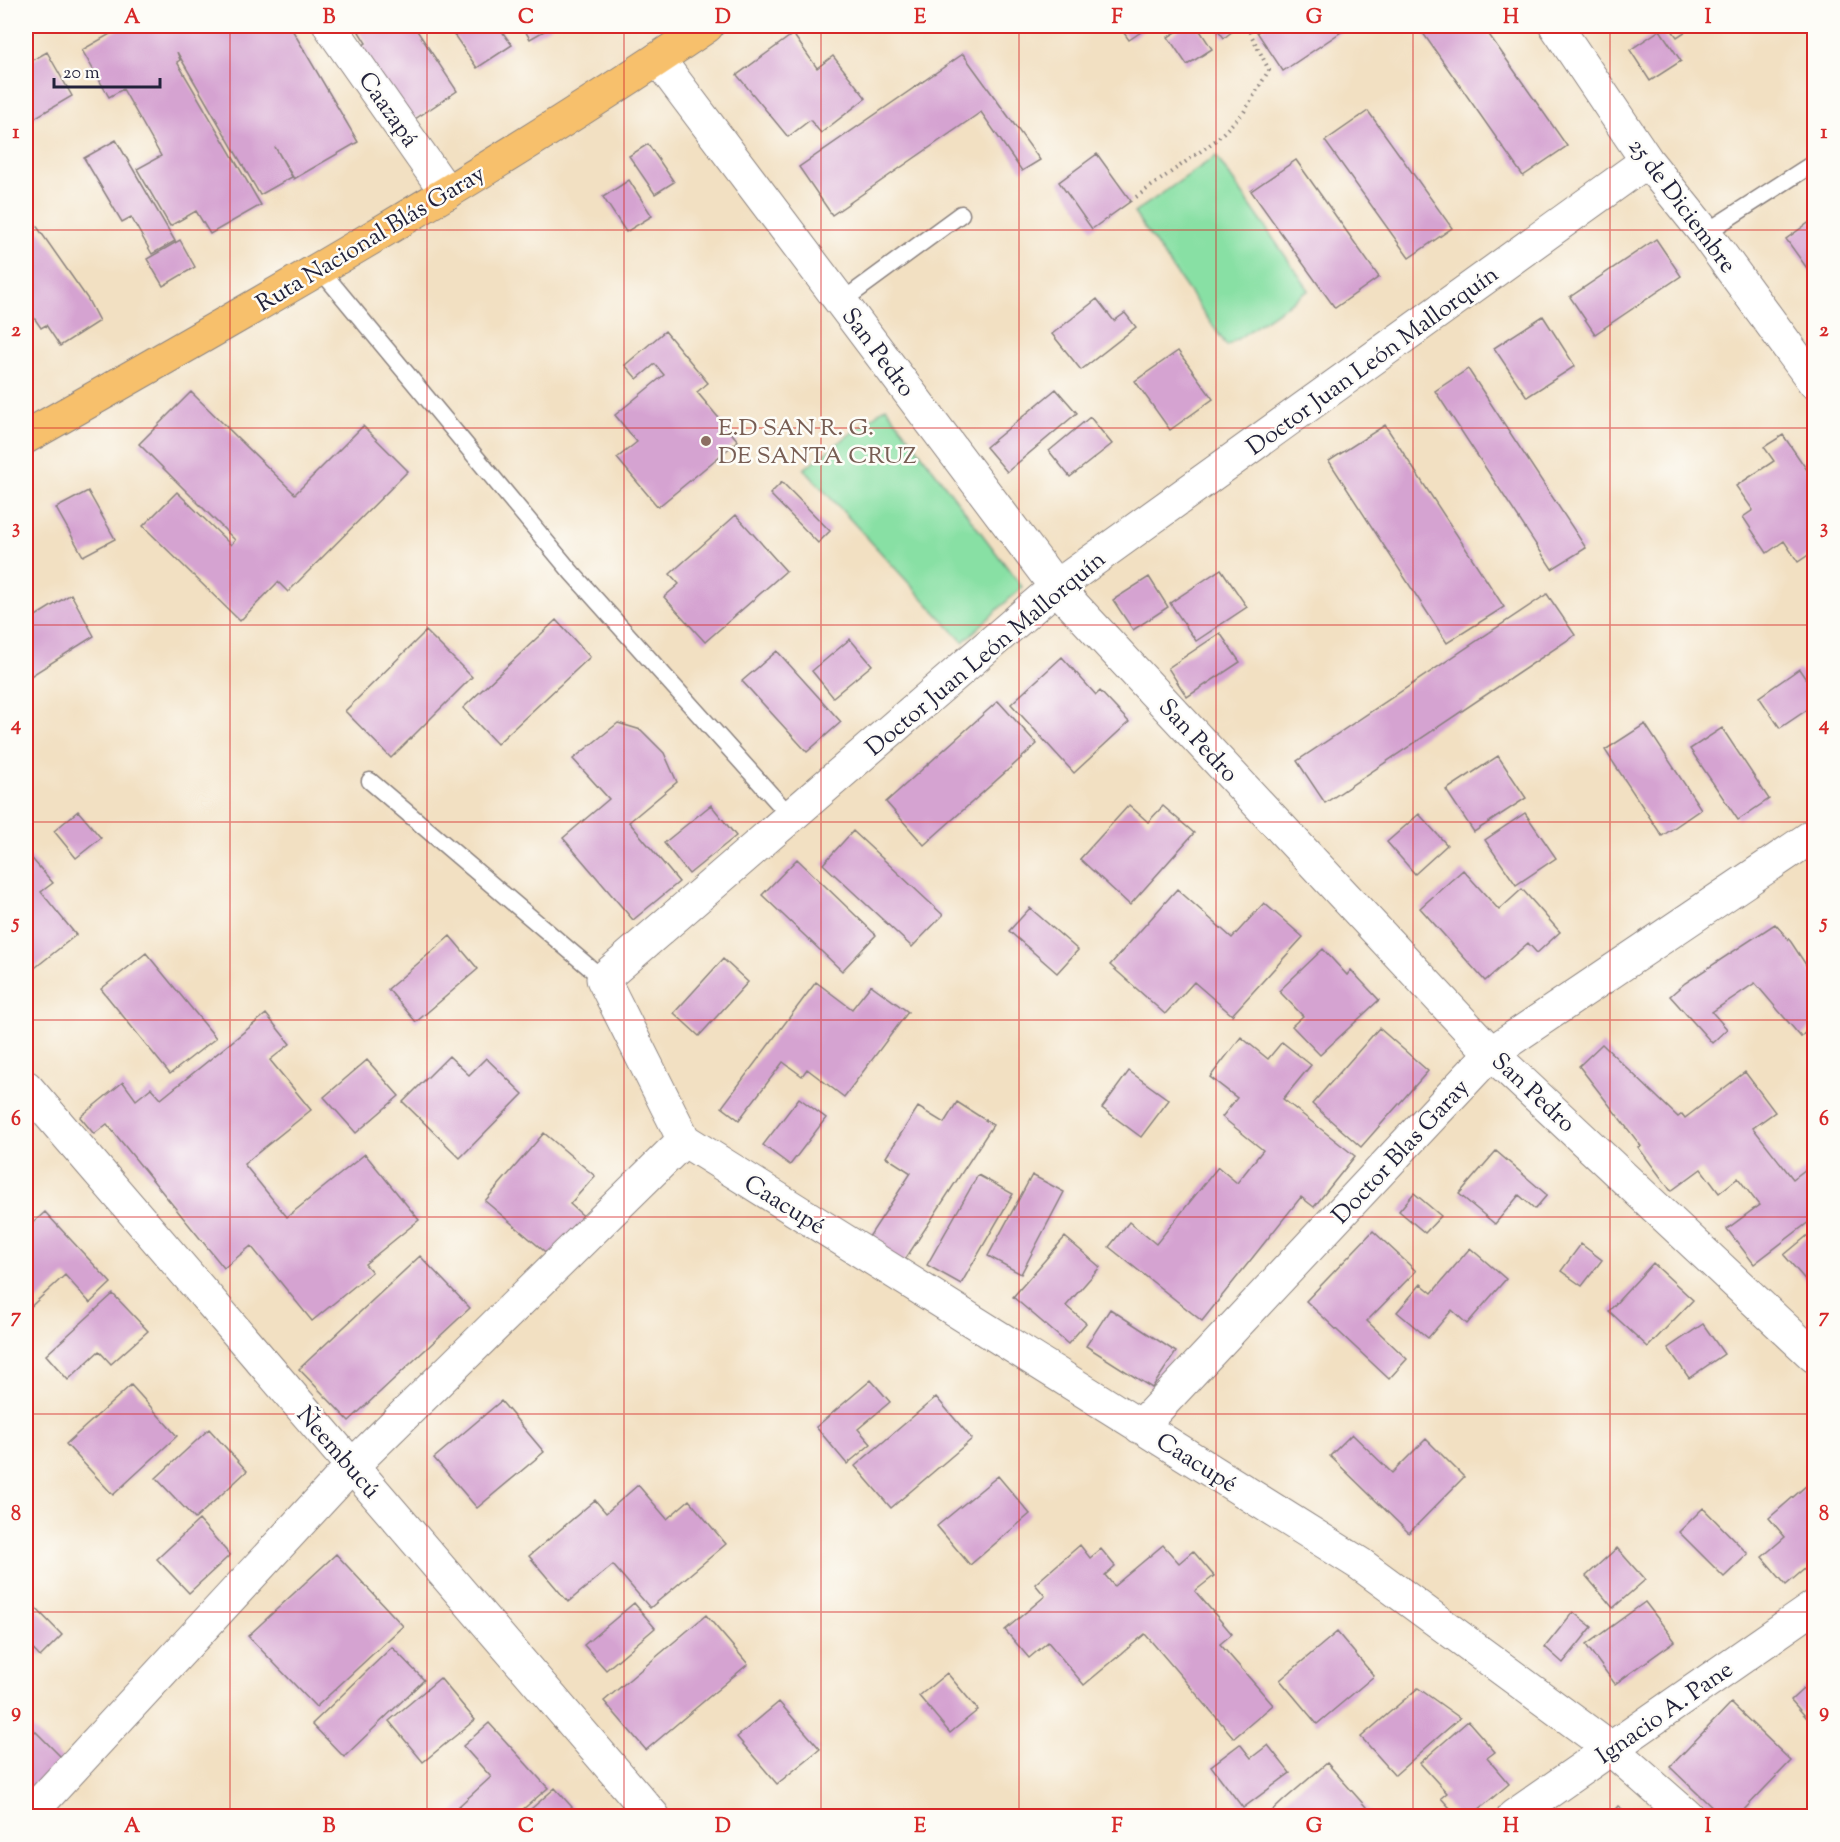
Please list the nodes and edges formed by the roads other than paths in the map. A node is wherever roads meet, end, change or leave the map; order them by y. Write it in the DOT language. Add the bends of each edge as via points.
graph roads {
  1 [pos="330,26"];
  2 [pos="707,26"];
  3 [pos="1556,26"];
  4 [pos="658,59"];
  5 [pos="1647,161"];
  6 [pos="1815,163"];
  7 [pos="447,193"];
  8 [pos="961,214"];
  9 [pos="1705,233"];
  10 [pos="319,268"];
  11 [pos="841,302"];
  12 [pos="1815,382"];
  13 [pos="26,436"];
  14 [pos="1056,587"];
  15 [pos="370,781"];
  16 [pos="791,817"];
  17 [pos="1815,835"];
  18 [pos="603,980"];
  19 [pos="1491,1053"];
  20 [pos="26,1088"];
  21 [pos="684,1140"];
  22 [pos="1815,1356"];
  23 [pos="1140,1427"];
  24 [pos="351,1466"];
  25 [pos="1815,1607"];
  26 [pos="1611,1749"];
  27 [pos="28,1816"];
  28 [pos="653,1816"];
  29 [pos="1514,1816"];
  30 [pos="1687,1816"];
  1 -- 7 [label="street, Caazapá"];
  2 -- 4 [label="highway, Ruta Nacional Blás Garay"];
  3 -- 5 [label="street, 25 de Diciembre"];
  4 -- 7 [label="highway, Ruta Nacional Blás Garay"];
  4 -- 11 [label="street, San Pedro"];
  5 -- 9 [label="street, 25 de Diciembre"];
  5 -- 14 [label="street, Doctor Juan León Mallorquín"];
  6 -- 9 [label="lane"];
  7 -- 10 [label="highway, Ruta Nacional Blás Garay"];
  8 -- 11 [label="lane"];
  9 -- 12 [label="street, 25 de Diciembre"];
  10 -- 13 [label="highway, Ruta Nacional Blás Garay"];
  10 -- 16 [label="lane" via="572,573"];
  11 -- 14 [label="street, San Pedro"];
  14 -- 16 [label="street, Doctor Juan León Mallorquín"];
  14 -- 19 [label="street, San Pedro"];
  15 -- 18 [label="lane"];
  16 -- 18 [label="street, Doctor Juan León Mallorquín"];
  17 -- 19 [label="street, Doctor Blas Garay"];
  18 -- 21 [label="street"];
  19 -- 22 [label="street, San Pedro"];
  19 -- 23 [label="street, Doctor Blas Garay"];
  20 -- 24 [label="street, Ñeembucú"];
  21 -- 23 [label="street, Caacupé"];
  21 -- 24 [label="street"];
  23 -- 26 [label="street, Caacupé" via="1360,1564"];
  24 -- 27 [label="street"];
  24 -- 28 [label="street, Ñeembucú"];
  25 -- 26 [label="street, Ignacio A. Pane"];
  26 -- 29 [label="street, Ignacio A. Pane"];
  26 -- 30 [label="street, Caacupé"];
}
